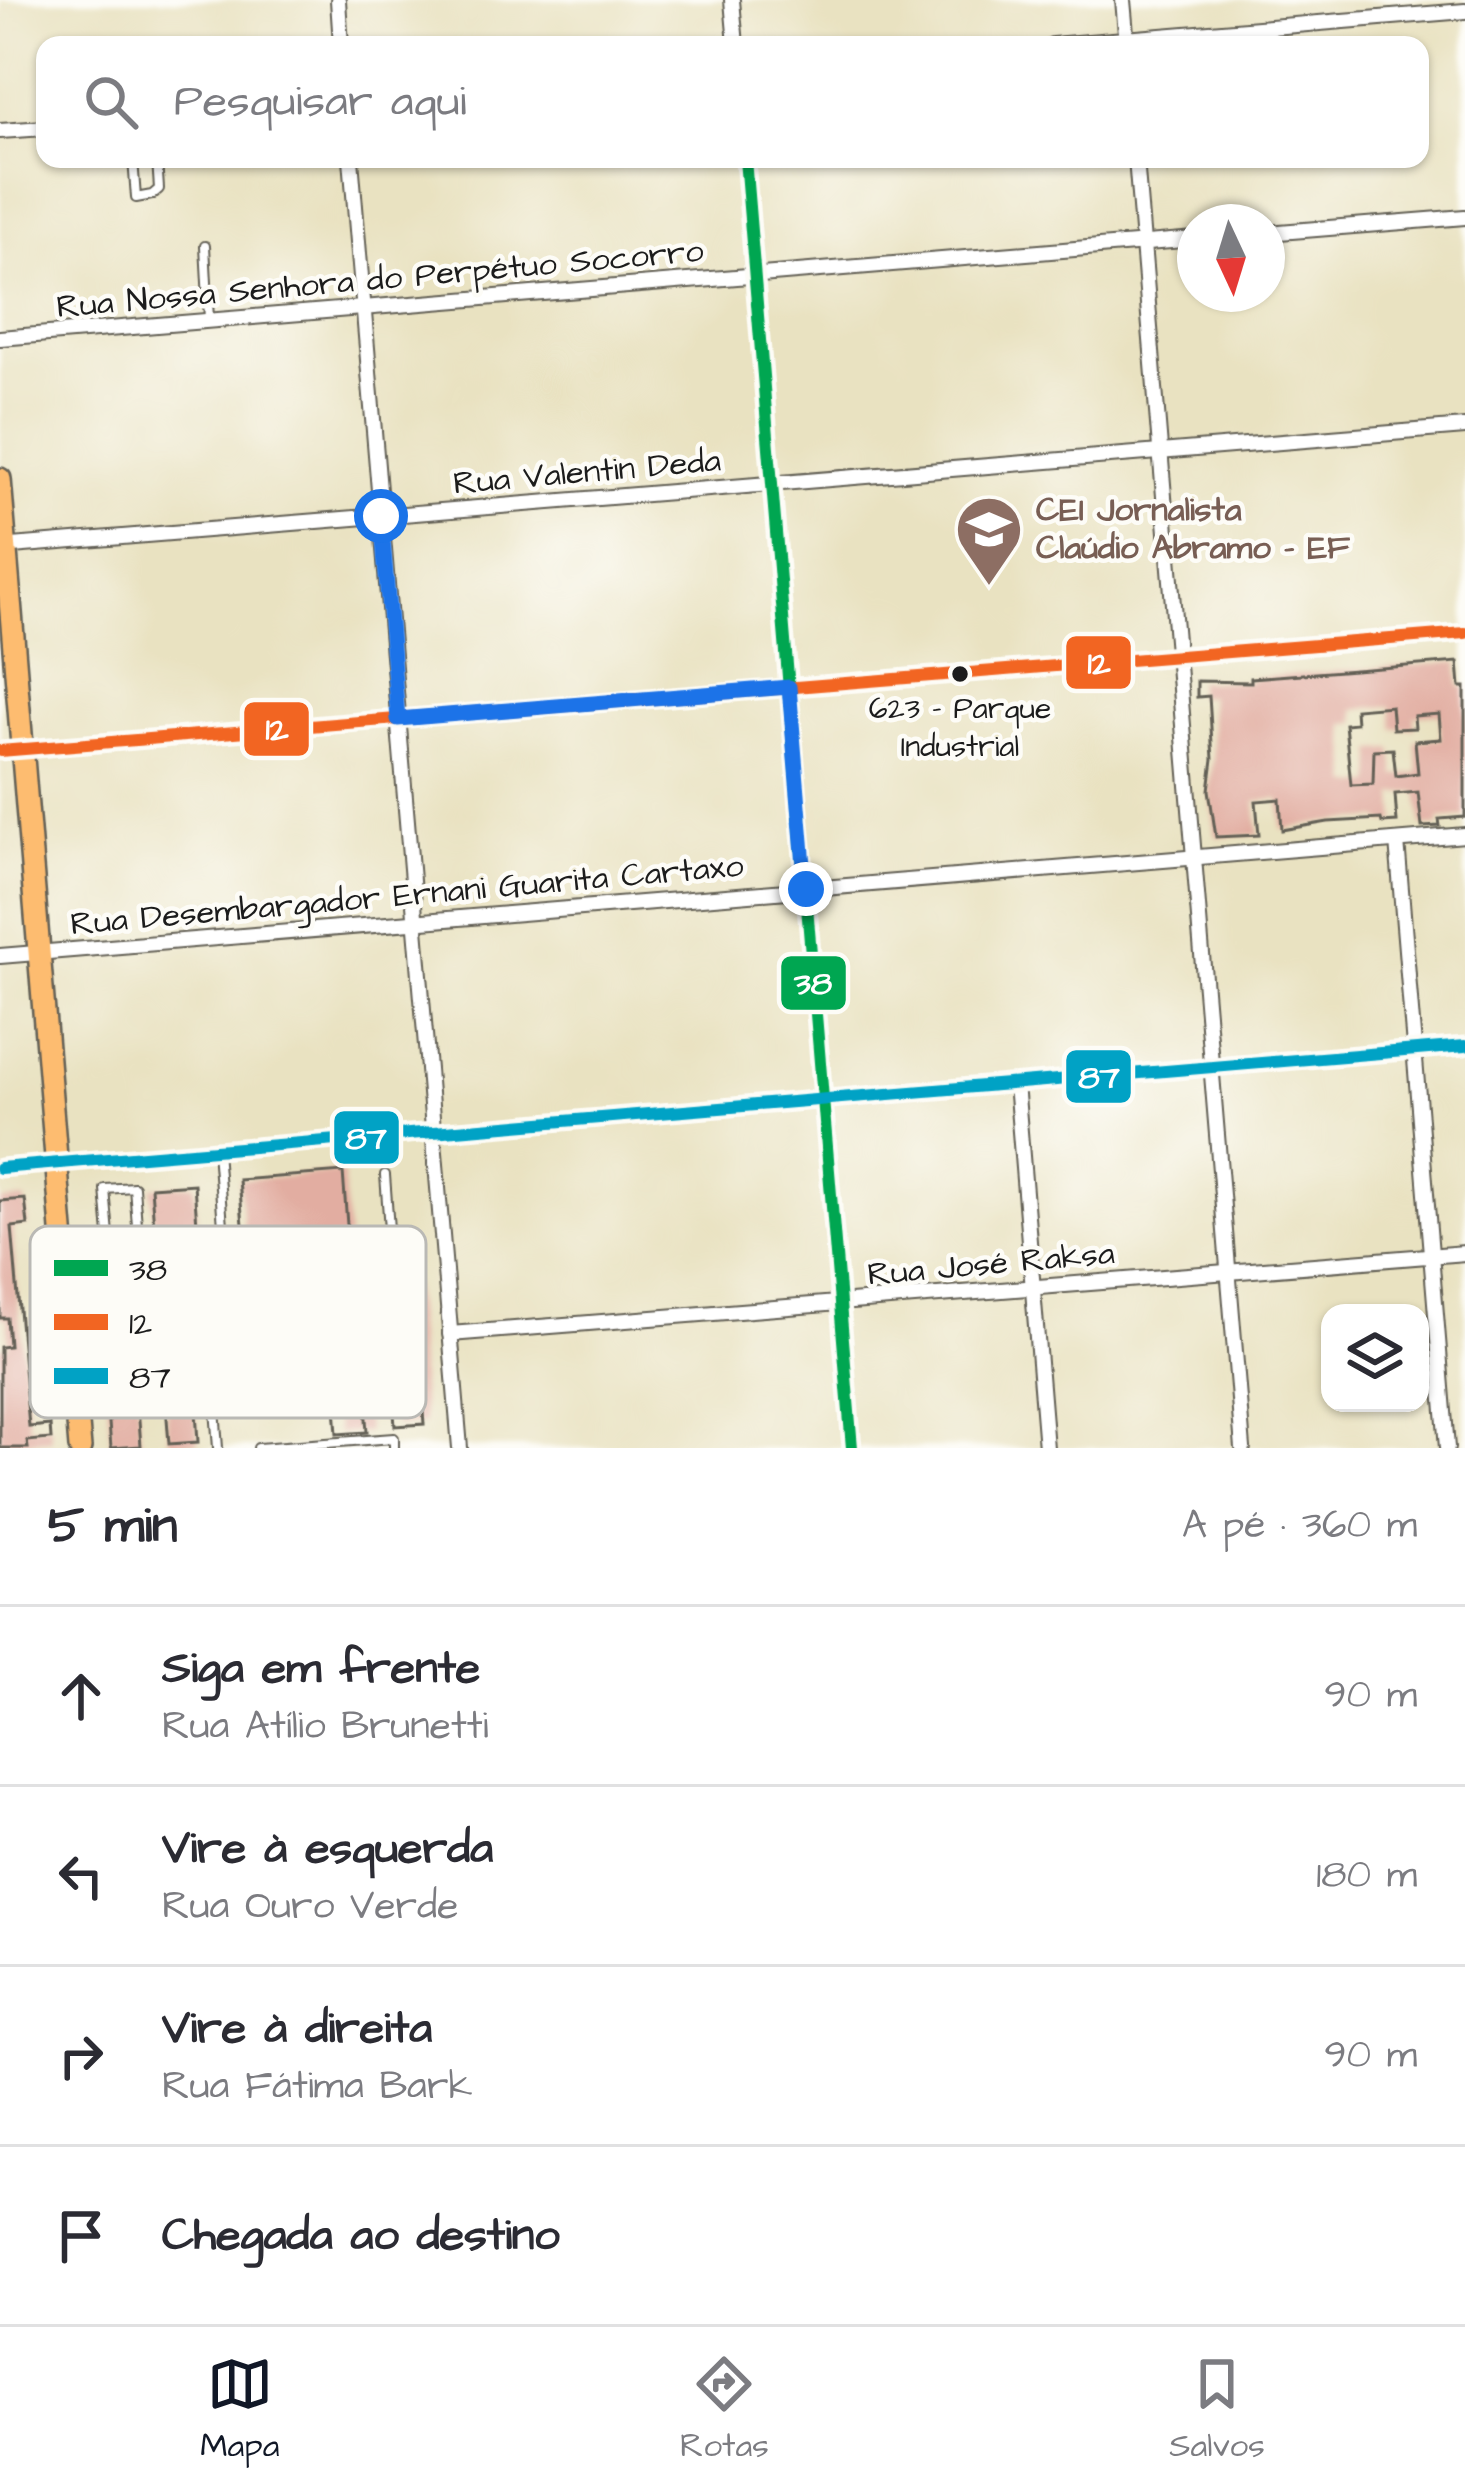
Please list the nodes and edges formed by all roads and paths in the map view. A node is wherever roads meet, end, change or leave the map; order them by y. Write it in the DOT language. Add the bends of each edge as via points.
graph roads {
  1 [pos="338,0"];
  2 [pos="732,0"];
  3 [pos="1123,0"];
  4 [pos="1465,11"];
  5 [pos="340,36"];
  6 [pos="735,36"];
  7 [pos="1126,36"];
  8 [pos="1192,36"];
  9 [pos="36,129"];
  10 [pos="0,131"];
  11 [pos="134,168"];
  12 [pos="158,168"];
  13 [pos="352,168"];
  14 [pos="746,168"];
  15 [pos="1137,168"];
  16 [pos="1465,217"];
  17 [pos="1285,232"];
  18 [pos="1177,241"];
  19 [pos="1143,244"];
  20 [pos="205,246"];
  21 [pos="755,276"];
  22 [pos="364,308"];
  23 [pos="208,321"];
  24 [pos="0,338"];
  25 [pos="1465,427"];
  26 [pos="1160,452"];
  27 [pos="0,479"];
  28 [pos="772,484"];
  29 [pos="381,516"];
  30 [pos="3,547"];
  31 [pos="1465,633"];
  32 [pos="1177,656"];
  33 [pos="789,687"];
  34 [pos="398,719"];
  35 [pos="11,750"];
  36 [pos="1465,835"];
  37 [pos="1397,841"];
  38 [pos="1194,857"];
  39 [pos="806,889"];
  40 [pos="416,922"];
  41 [pos="40,952"];
  42 [pos="0,956"];
  43 [pos="1465,1046"];
  44 [pos="1414,1050"];
  45 [pos="1211,1067"];
  46 [pos="1016,1083"];
  47 [pos="823,1099"];
  48 [pos="433,1132"];
  49 [pos="217,1150"];
  50 [pos="57,1163"];
  51 [pos="0,1168"];
  52 [pos="385,1174"];
  53 [pos="62,1226"];
  54 [pos="108,1226"];
  55 [pos="137,1226"];
  56 [pos="223,1226"];
  57 [pos="389,1226"];
  58 [pos="1465,1252"];
  59 [pos="1431,1255"];
  60 [pos="1228,1272"];
  61 [pos="1033,1287"];
  62 [pos="840,1303"];
  63 [pos="450,1334"];
  64 [pos="78,1418"];
  65 [pos="216,1418"];
  66 [pos="80,1448"];
  67 [pos="218,1448"];
  68 [pos="258,1448"];
  69 [pos="394,1448"];
  70 [pos="460,1448"];
  71 [pos="852,1448"];
  72 [pos="1046,1448"];
  73 [pos="1243,1448"];
  74 [pos="1447,1448"];
  1 -- 5 [label="street"];
  2 -- 6 [label="street"];
  3 -- 7 [label="street"];
  4 -- 8 [label="street"];
  9 -- 10 [label="street"];
  11 -- 12 [label="lane" via="136,198 159,189"];
  13 -- 22 [label="street"];
  14 -- 21 [label="street"];
  15 -- 19 [label="street"];
  16 -- 17 [label="street"];
  18 -- 19 [label="street, Rua Nossa Senhora do Perpétuo Socorro"];
  19 -- 21 [label="street, Rua Nossa Senhora do Perpétuo Socorro"];
  19 -- 26 [label="street"];
  20 -- 23 [label="lane"];
  21 -- 22 [label="street, Rua Nossa Senhora do Perpétuo Socorro"];
  21 -- 28 [label="street"];
  22 -- 23 [label="street, Rua Nossa Senhora do Perpétuo Socorro"];
  22 -- 29 [label="street"];
  23 -- 24 [label="street, Rua Nossa Senhora do Perpétuo Socorro"];
  25 -- 26 [label="street, Rua Valentin Deda"];
  26 -- 28 [label="street, Rua Valentin Deda"];
  26 -- 32 [label="street"];
  27 -- 30 [label="main road"];
  28 -- 29 [label="street, Rua Valentin Deda"];
  28 -- 33 [label="street"];
  29 -- 30 [label="street, Rua Valentin Deda"];
  29 -- 34 [label="street"];
  30 -- 35 [label="main road"];
  31 -- 32 [label="street"];
  32 -- 33 [label="street"];
  32 -- 38 [label="street"];
  33 -- 34 [label="street"];
  33 -- 39 [label="street"];
  34 -- 35 [label="street"];
  34 -- 40 [label="street"];
  35 -- 41 [label="main road"];
  36 -- 37 [label="street, Rua Desembargador Ernani Guarita Cartaxo"];
  37 -- 38 [label="street, Rua Desembargador Ernani Guarita Cartaxo"];
  37 -- 44 [label="street"];
  38 -- 39 [label="street, Rua Desembargador Ernani Guarita Cartaxo"];
  38 -- 45 [label="street"];
  39 -- 40 [label="street, Rua Desembargador Ernani Guarita Cartaxo"];
  39 -- 47 [label="street"];
  40 -- 41 [label="street, Rua Desembargador Ernani Guarita Cartaxo"];
  40 -- 48 [label="street"];
  41 -- 42 [label="street, Rua Desembargador Ernani Guarita Cartaxo"];
  41 -- 50 [label="main road"];
  43 -- 44 [label="street"];
  44 -- 45 [label="street"];
  44 -- 59 [label="street"];
  45 -- 46 [label="street"];
  45 -- 60 [label="street"];
  46 -- 47 [label="street"];
  46 -- 61 [label="street"];
  47 -- 48 [label="street"];
  47 -- 62 [label="street"];
  48 -- 49 [label="street"];
  48 -- 63 [label="street"];
  49 -- 50 [label="street"];
  49 -- 56 [label="lane"];
  50 -- 51 [label="street"];
  50 -- 53 [label="main road"];
  52 -- 57 [label="lane"];
  54 -- 55 [label="lane" via="105,1189 134,1186"];
  58 -- 59 [label="street, Rua José Raksa"];
  59 -- 60 [label="street, Rua José Raksa"];
  59 -- 74 [label="street"];
  60 -- 61 [label="street, Rua José Raksa"];
  60 -- 73 [label="street"];
  61 -- 62 [label="street, Rua José Raksa"];
  61 -- 72 [label="street"];
  62 -- 63 [label="street, Rua José Raksa"];
  62 -- 71 [label="street"];
  63 -- 70 [label="street"];
  64 -- 66 [label="main road"];
  65 -- 67 [label="lane"];
  68 -- 69 [label="lane" via="394,1438"];
}
